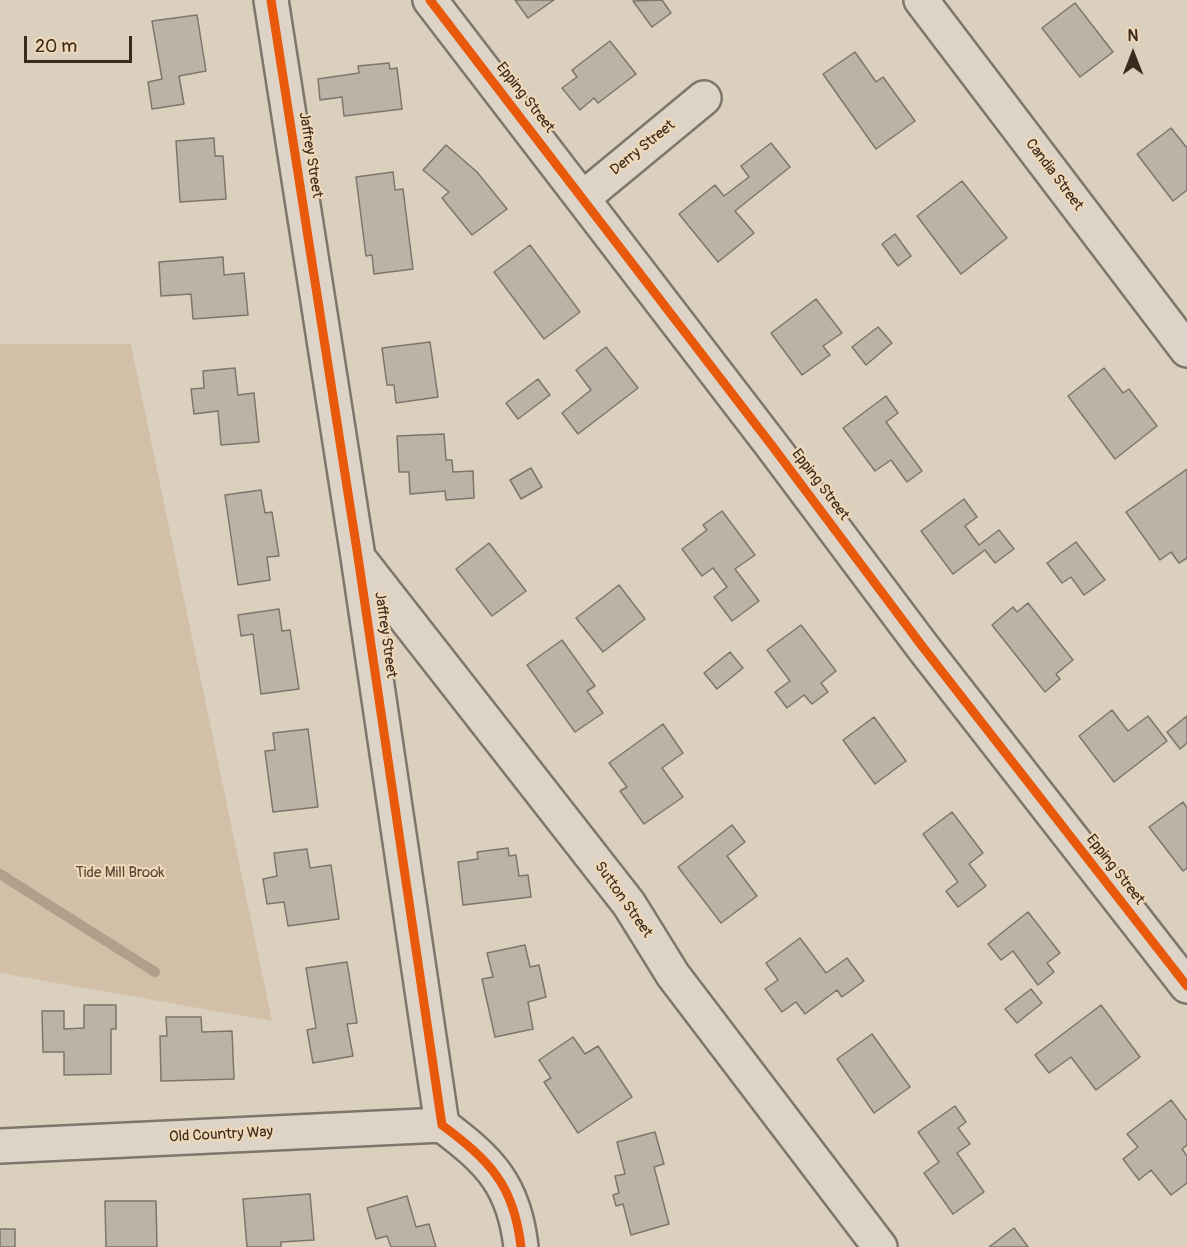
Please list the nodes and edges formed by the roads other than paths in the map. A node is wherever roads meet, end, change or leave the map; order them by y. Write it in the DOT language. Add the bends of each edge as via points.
graph roads {
  1 [pos="271,0"];
  2 [pos="430,0"];
  3 [pos="921,0"];
  4 [pos="704,98"];
  5 [pos="583,198"];
  6 [pos="1187,350"];
  7 [pos="358,557"];
  8 [pos="1187,987"];
  9 [pos="442,1125"];
  10 [pos="0,1146"];
  11 [pos="521,1247"];
  12 [pos="880,1247"];
  1 -- 7 [label="street, Jaffrey Street"];
  2 -- 5 [label="street, Epping Street"];
  3 -- 6 [label="street, Candia Street"];
  4 -- 5 [label="street, Derry Street"];
  5 -- 8 [label="street, Epping Street" via="922,646"];
  7 -- 9 [label="street, Jaffrey Street"];
  7 -- 12 [label="street, Sutton Street" via="629,904 673,975"];
  9 -- 10 [label="street, Old Country Way"];
  9 -- 11 [label="street" via="473,1149 504,1184 518,1220"];
}
